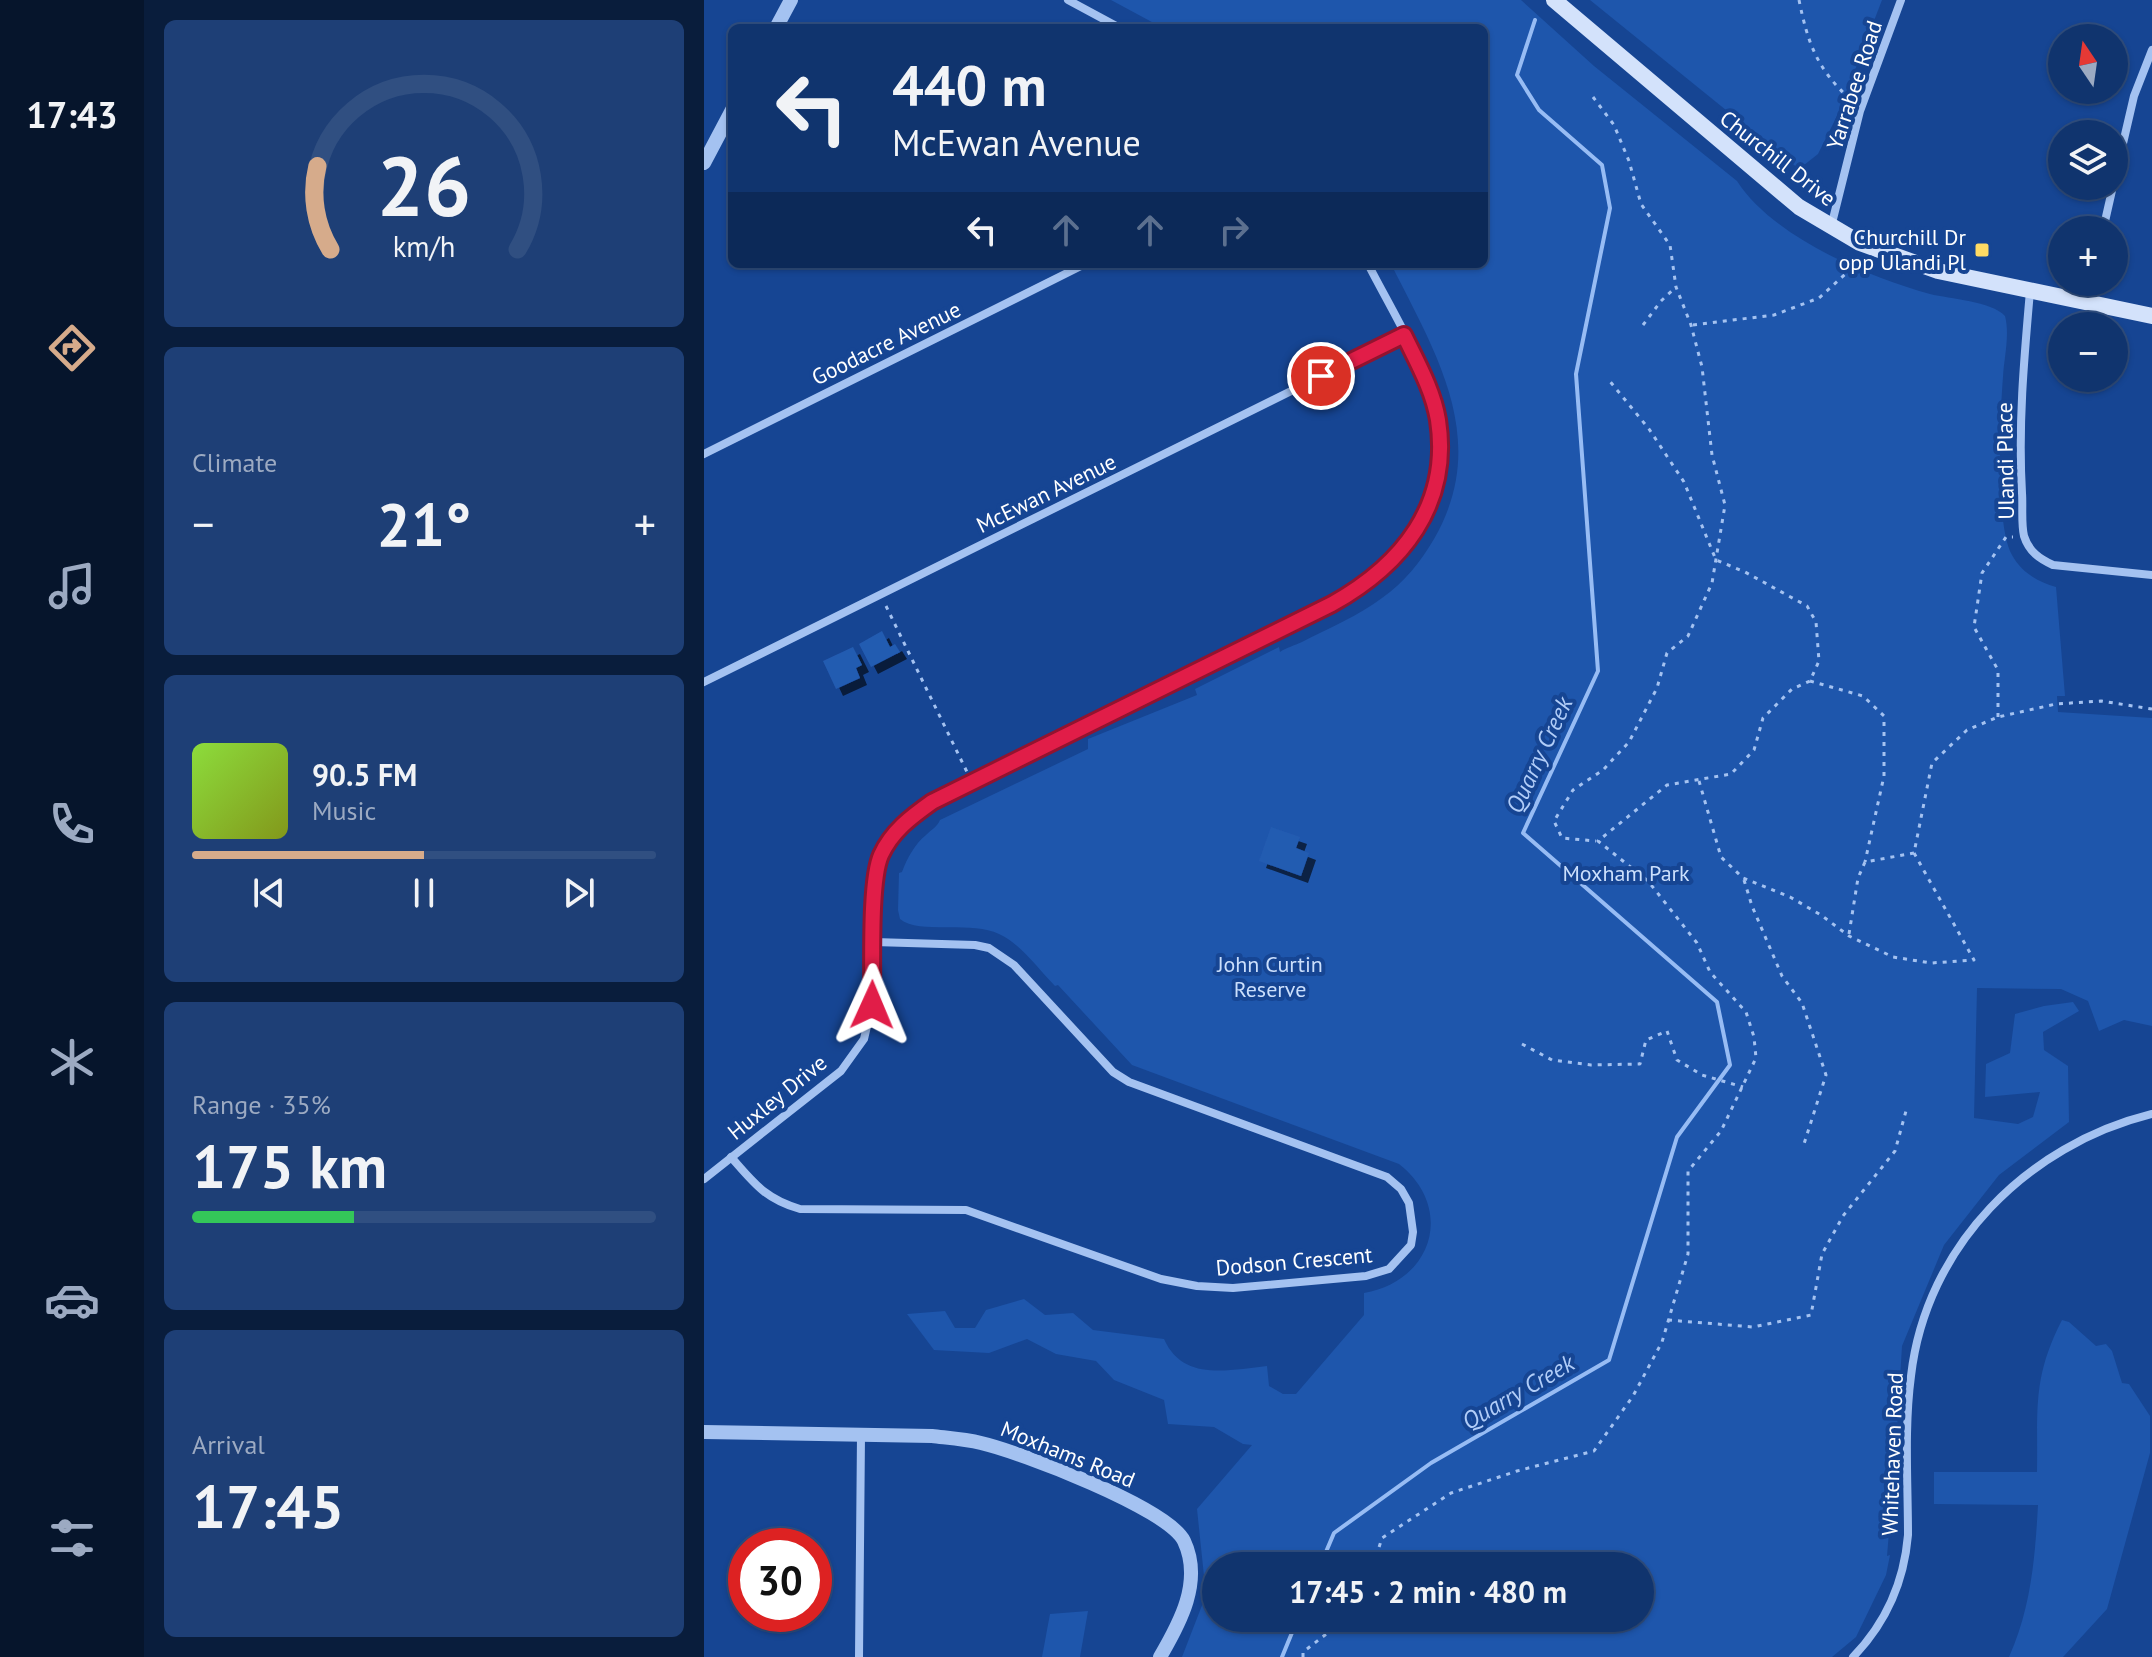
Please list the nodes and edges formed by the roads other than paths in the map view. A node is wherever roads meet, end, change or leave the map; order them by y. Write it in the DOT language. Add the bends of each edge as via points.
graph roads {
  1 [pos="791,0"];
  2 [pos="1068,0"];
  3 [pos="1554,0"];
  4 [pos="1901,0"];
  5 [pos="778,24"];
  6 [pos="1113,24"];
  7 [pos="2152,50"];
  8 [pos="728,118"];
  9 [pos="2128,122"];
  10 [pos="704,163"];
  11 [pos="1831,227"];
  12 [pos="1077,268"];
  13 [pos="1370,268"];
  14 [pos="2030,291"];
  15 [pos="2088,296"];
  16 [pos="2086,302"];
  17 [pos="2152,316"];
  18 [pos="1404,335"];
  19 [pos="704,454"];
  20 [pos="2152,575"];
  21 [pos="704,682"];
  22 [pos="874,942"];
  23 [pos="2152,1114"];
  24 [pos="731,1157"];
  25 [pos="704,1179"];
  26 [pos="704,1432"];
  27 [pos="861,1435"];
  28 [pos="859,1657"];
  29 [pos="1160,1657"];
  30 [pos="1853,1657"];
  1 -- 5 [label="street"];
  2 -- 6 [label="street"];
  3 -- 11 [label="main road, Churchill Drive" via="1770,184"];
  4 -- 11 [label="street, Yarrabee Road" via="1860,111"];
  7 -- 9 [label="street"];
  8 -- 10 [label="street"];
  11 -- 14 [label="main road, Churchill Drive" via="1938,271"];
  12 -- 19 [label="street, Goodacre Avenue"];
  13 -- 18 [label="street, Huxley Drive"];
  14 -- 16 [label="main road, Churchill Drive"];
  14 -- 20 [label="street, Ulandi Place" via="2021,433 2024,536 2039,559 2053,565"];
  15 -- 16 [label="street"];
  16 -- 17 [label="main road, Churchill Drive"];
  18 -- 21 [label="street, McEwan Avenue"];
  18 -- 22 [label="street, Huxley Drive" via="1429,389 1440,456 1423,520 1386,568 1332,604 932,802 906,820 879,858"];
  22 -- 24 [label="street, Huxley Drive" via="872,1005 854,1055 841,1071"];
  22 -- 24 [label="street, Dodson Crescent" via="989,948 1014,965 1113,1072 1129,1082 1387,1177 1409,1203 1411,1245 1389,1269 1366,1276 1233,1288 1197,1286 1161,1279 966,1210 800,1209 777,1203"];
  23 -- 30 [label="street, Whitehaven Road" via="2051,1155 1982,1215 1949,1261 1918,1338 1911,1375 1905,1561 1884,1618"];
  24 -- 25 [label="street, Huxley Drive"];
  26 -- 27 [label="street, Moxhams Road"];
  27 -- 28 [label="street"];
  27 -- 29 [label="street, Moxhams Road" via="982,1443 1165,1520 1184,1542 1190,1573 1185,1607"];
}
